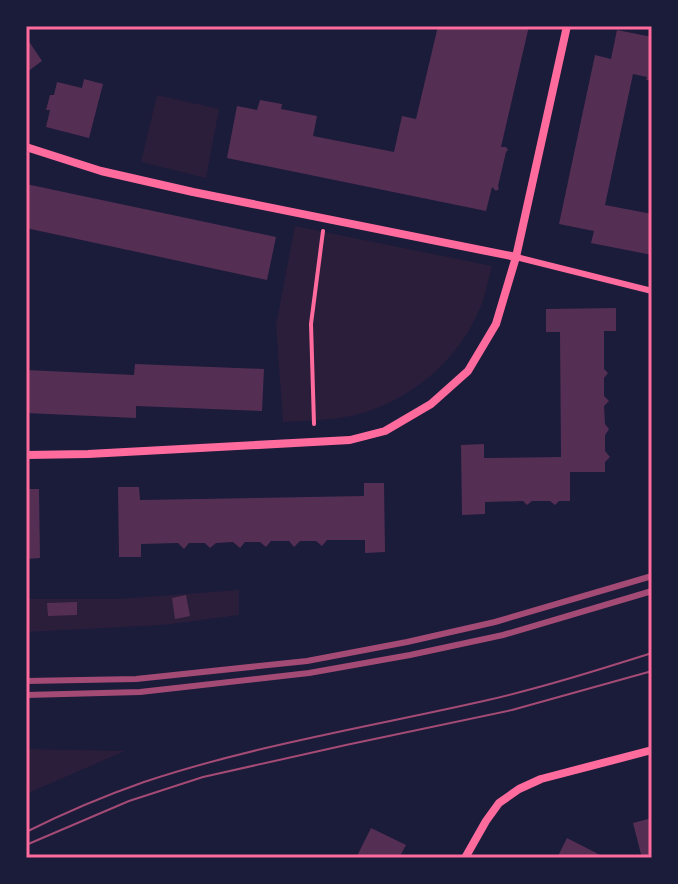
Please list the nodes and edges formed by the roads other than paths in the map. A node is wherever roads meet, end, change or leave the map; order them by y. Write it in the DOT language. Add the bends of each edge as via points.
graph roads {
  1 [pos="567,26"];
  2 [pos="26,147"];
  3 [pos="516,257"];
  4 [pos="652,291"];
  5 [pos="26,455"];
  6 [pos="652,750"];
  7 [pos="465,858"];
  1 -- 3 [label="street"];
  2 -- 3 [label="street" via="193,192"];
  3 -- 4 [label="lane"];
  3 -- 5 [label="street" via="496,324 468,371 431,404 385,431 350,440"];
  6 -- 7 [label="street" via="519,789 499,803"];
}
